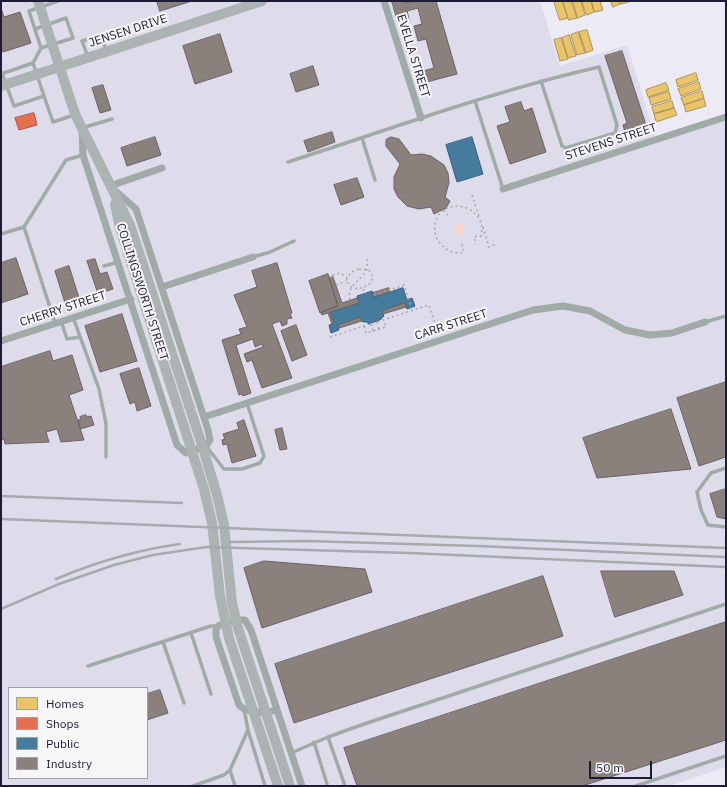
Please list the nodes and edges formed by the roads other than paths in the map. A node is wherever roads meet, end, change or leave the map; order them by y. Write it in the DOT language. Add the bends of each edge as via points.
graph roads {
  1 [pos="58,1"];
  2 [pos="262,1"];
  3 [pos="384,1"];
  4 [pos="39,4"];
  5 [pos="46,25"];
  6 [pos="35,29"];
  7 [pos="73,38"];
  8 [pos="82,41"];
  9 [pos="53,44"];
  10 [pos="41,48"];
  11 [pos="106,52"];
  12 [pos="88,58"];
  13 [pos="33,63"];
  14 [pos="60,67"];
  15 [pos="17,68"];
  16 [pos="2,74"];
  17 [pos="37,74"];
  18 [pos="20,79"];
  19 [pos="541,82"];
  20 [pos="3,85"];
  21 [pos="44,96"];
  22 [pos="475,101"];
  23 [pos="76,114"];
  24 [pos="726,117"];
  25 [pos="421,118"];
  26 [pos="112,119"];
  27 [pos="82,128"];
  28 [pos="362,138"];
  29 [pos="83,155"];
  30 [pos="288,162"];
  31 [pos="162,168"];
  32 [pos="375,180"];
  33 [pos="110,186"];
  34 [pos="503,189"];
  35 [pos="24,227"];
  36 [pos="1,234"];
  37 [pos="294,241"];
  38 [pos="253,257"];
  39 [pos="119,262"];
  40 [pos="104,266"];
  41 [pos="162,287"];
  42 [pos="131,298"];
  43 [pos="149,299"];
  44 [pos="726,316"];
  45 [pos="73,317"];
  46 [pos="58,322"];
  47 [pos="705,322"];
  48 [pos="80,337"];
  49 [pos="1,341"];
  50 [pos="247,403"];
  51 [pos="204,417"];
  52 [pos="206,446"];
  53 [pos="106,458"];
  54 [pos="726,468"];
  55 [pos="726,527"];
  56 [pos="726,604"];
  57 [pos="218,626"];
  58 [pos="191,633"];
  59 [pos="164,642"];
  60 [pos="88,666"];
  61 [pos="211,694"];
  62 [pos="184,702"];
  63 [pos="244,709"];
  64 [pos="277,710"];
  65 [pos="248,730"];
  66 [pos="328,737"];
  67 [pos="314,742"];
  68 [pos="291,753"];
  69 [pos="726,756"];
  70 [pos="230,770"];
  71 [pos="327,784"];
  72 [pos="201,785"];
  73 [pos="193,786"];
  74 [pos="235,786"];
  75 [pos="265,786"];
  76 [pos="278,786"];
  77 [pos="290,786"];
  78 [pos="302,786"];
  79 [pos="345,786"];
  80 [pos="636,786"];
  1 -- 4 [label="lane"];
  2 -- 11 [label="main road, JENSEN DRIVE"];
  3 -- 25 [label="street, EVELLA STREET"];
  4 -- 5 [label="main road, COLLINGSWORTH STREET"];
  4 -- 6 [label="lane" via="29,11"];
  5 -- 6 [label="lane"];
  5 -- 7 [label="lane" via="66,18"];
  5 -- 9 [label="main road, COLLINGSWORTH STREET"];
  6 -- 10 [label="lane"];
  7 -- 8 [label="lane"];
  7 -- 9 [label="lane"];
  8 -- 11 [label="lane" via="101,35"];
  8 -- 12 [label="lane"];
  9 -- 10 [label="lane"];
  9 -- 14 [label="main road, COLLINGSWORTH STREET"];
  10 -- 13 [label="lane"];
  11 -- 12 [label="main road, JENSEN DRIVE"];
  12 -- 14 [label="main road, JENSEN DRIVE"];
  13 -- 15 [label="lane"];
  13 -- 17 [label="lane"];
  14 -- 17 [label="main road, JENSEN DRIVE"];
  14 -- 23 [label="main road, COLLINGSWORTH STREET"];
  15 -- 16 [label="lane"];
  15 -- 18 [label="lane"];
  16 -- 20 [label="lane"];
  17 -- 18 [label="main road, JENSEN DRIVE"];
  17 -- 21 [label="lane"];
  18 -- 20 [label="main road, JENSEN DRIVE"];
  19 -- 19 [label="lane" via="599,67 617,125 615,133 566,148 562,146"];
  19 -- 22 [label="lane"];
  20 -- 21 [label="lane" via="14,106"];
  21 -- 23 [label="lane" via="53,122"];
  22 -- 25 [label="lane"];
  22 -- 34 [label="lane"];
  23 -- 27 [label="main road, COLLINGSWORTH STREET"];
  24 -- 34 [label="street, STEVENS STREET"];
  25 -- 28 [label="lane"];
  26 -- 27 [label="lane"];
  27 -- 29 [label="street, COLLINGSWORTH STREET"];
  27 -- 33 [label="main road, COLLINGSWORTH STREET"];
  28 -- 30 [label="lane"];
  28 -- 32 [label="lane"];
  29 -- 35 [label="lane" via="66,160"];
  29 -- 39 [label="street, COLLINGSWORTH STREET"];
  31 -- 33 [label="street"];
  33 -- 41 [label="street, COLLINGSWORTH STREET" via="136,210"];
  33 -- 43 [label="main road, COLLINGSWORTH STREET" via="130,225"];
  35 -- 36 [label="lane"];
  35 -- 46 [label="lane"];
  37 -- 38 [label="lane"];
  38 -- 41 [label="street"];
  39 -- 40 [label="lane"];
  39 -- 42 [label="street, COLLINGSWORTH STREET"];
  41 -- 51 [label="street, COLLINGSWORTH STREET"];
  42 -- 45 [label="street, CHERRY STREET"];
  42 -- 52 [label="street, COLLINGSWORTH STREET" via="177,445 186,454"];
  43 -- 76 [label="main road, COLLINGSWORTH STREET" via="204,489 212,523 220,596 229,638"];
  43 -- 77 [label="main road, COLLINGSWORTH STREET" via="217,495 224,525 232,603 238,628"];
  44 -- 47 [label="lane"];
  45 -- 46 [label="street, CHERRY STREET"];
  45 -- 48 [label="lane"];
  46 -- 48 [label="lane" via="67,339"];
  46 -- 49 [label="street, CHERRY STREET"];
  47 -- 50 [label="street, CARR STREET" via="672,333 650,335 625,330 590,311 563,306 532,310"];
  48 -- 53 [label="lane" via="100,389 106,424"];
  50 -- 51 [label="street, CARR STREET"];
  50 -- 52 [label="lane" via="264,456 260,463 224,469"];
  51 -- 52 [label="street, COLLINGSWORTH STREET" via="210,440"];
  54 -- 55 [label="lane" via="711,473 697,492 701,510 708,524"];
  56 -- 66 [label="lane"];
  57 -- 58 [label="lane"];
  57 -- 63 [label="street" via="216,638 238,702"];
  57 -- 64 [label="street" via="238,619 249,624"];
  58 -- 59 [label="lane"];
  58 -- 61 [label="lane"];
  59 -- 60 [label="lane"];
  59 -- 62 [label="lane"];
  63 -- 64 [label="street" via="269,713"];
  63 -- 65 [label="lane"];
  64 -- 68 [label="street"];
  65 -- 70 [label="lane"];
  65 -- 75 [label="lane"];
  66 -- 67 [label="lane"];
  66 -- 79 [label="lane"];
  67 -- 68 [label="lane"];
  67 -- 71 [label="lane"];
  68 -- 78 [label="street"];
  69 -- 80 [label="lane"];
  70 -- 72 [label="lane"];
  70 -- 74 [label="lane"];
  72 -- 73 [label="lane"];
}
